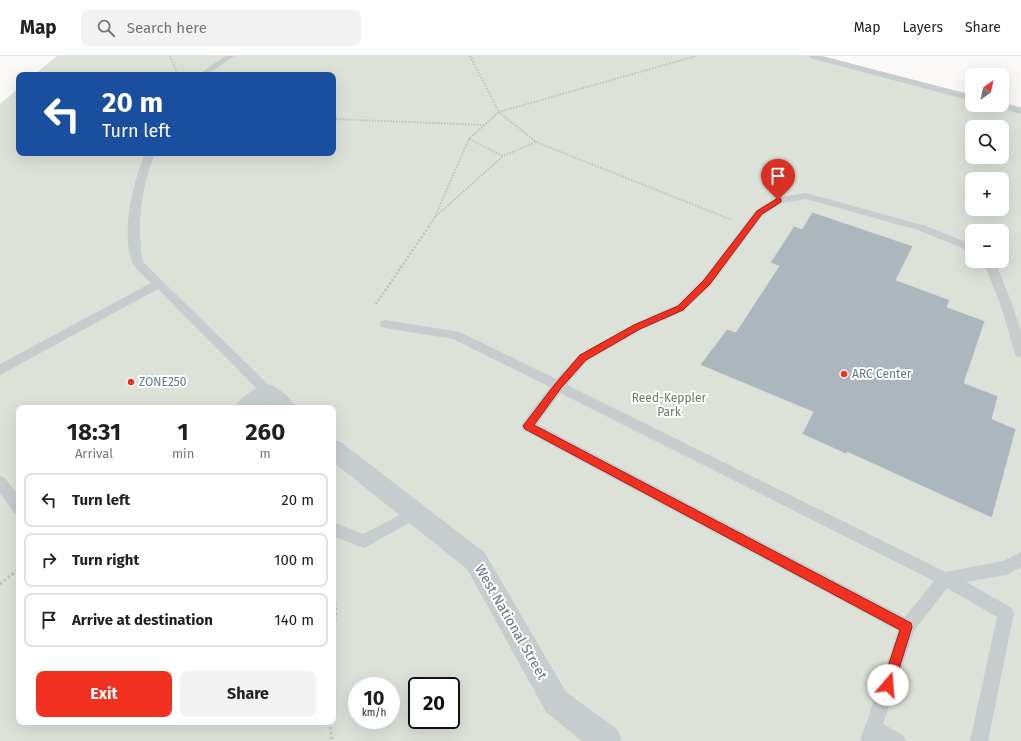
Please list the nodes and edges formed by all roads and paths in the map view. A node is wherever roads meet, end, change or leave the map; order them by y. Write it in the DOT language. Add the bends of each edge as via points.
graph roads {
  1 [pos="170,56"];
  2 [pos="230,56"];
  3 [pos="470,56"];
  4 [pos="696,56"];
  5 [pos="813,56"];
  6 [pos="177,72"];
  7 [pos="206,72"];
  8 [pos="965,96"];
  9 [pos="1009,107"];
  10 [pos="1021,110"];
  11 [pos="499,112"];
  12 [pos="336,119"];
  13 [pos="484,125"];
  14 [pos="469,139"];
  15 [pos="536,142"];
  16 [pos="149,156"];
  17 [pos="503,156"];
  18 [pos="435,217"];
  19 [pos="735,221"];
  20 [pos="965,246"];
  21 [pos="992,268"];
  22 [pos="158,284"];
  23 [pos="376,304"];
  24 [pos="385,324"];
  25 [pos="1021,354"];
  26 [pos="0,370"];
  27 [pos="558,386"];
  28 [pos="268,392"];
  29 [pos="249,405"];
  30 [pos="282,405"];
  31 [pos="336,451"];
  32 [pos="0,482"];
  33 [pos="16,505"];
  34 [pos="415,513"];
  35 [pos="336,530"];
  36 [pos="1021,559"];
  37 [pos="16,571"];
  38 [pos="945,579"];
  39 [pos="0,584"];
  40 [pos="907,627"];
  41 [pos="330,725"];
  42 [pos="871,734"];
  43 [pos="332,741"];
  44 [pos="607,741"];
  45 [pos="897,741"];
  46 [pos="979,741"];
  1 -- 6 [label="path"];
  2 -- 7 [label="lane"];
  3 -- 11 [label="path"];
  4 -- 11 [label="path"];
  5 -- 8 [label="lane"];
  9 -- 10 [label="lane"];
  11 -- 13 [label="path"];
  11 -- 15 [label="path"];
  12 -- 13 [label="path"];
  13 -- 14 [label="path"];
  14 -- 17 [label="path"];
  14 -- 18 [label="path"];
  15 -- 17 [label="path"];
  15 -- 19 [label="path"];
  16 -- 22 [label="lane" via="135,196 133,245 138,263"];
  17 -- 18 [label="path"];
  18 -- 23 [label="path"];
  20 -- 27 [label="lane" via="922,228 806,196 778,200 759,213 707,282 680,308 637,327 583,358"];
  21 -- 25 [label="lane" via="1007,306"];
  22 -- 26 [label="lane"];
  22 -- 28 [label="lane"];
  24 -- 27 [label="lane" via="456,335"];
  27 -- 38 [label="lane"];
  27 -- 40 [label="lane" via="528,426"];
  28 -- 29 [label="street"];
  28 -- 30 [label="street"];
  31 -- 34 [label="street, West National Street"];
  32 -- 33 [label="lane"];
  34 -- 35 [label="lane" via="364,541"];
  34 -- 44 [label="street, West National Street" via="476,561 556,702"];
  36 -- 38 [label="lane" via="1006,568"];
  37 -- 39 [label="path"];
  38 -- 40 [label="lane"];
  38 -- 46 [label="lane" via="1006,613"];
  40 -- 42 [label="lane"];
  41 -- 43 [label="path"];
  42 -- 45 [label="lane"];
}
